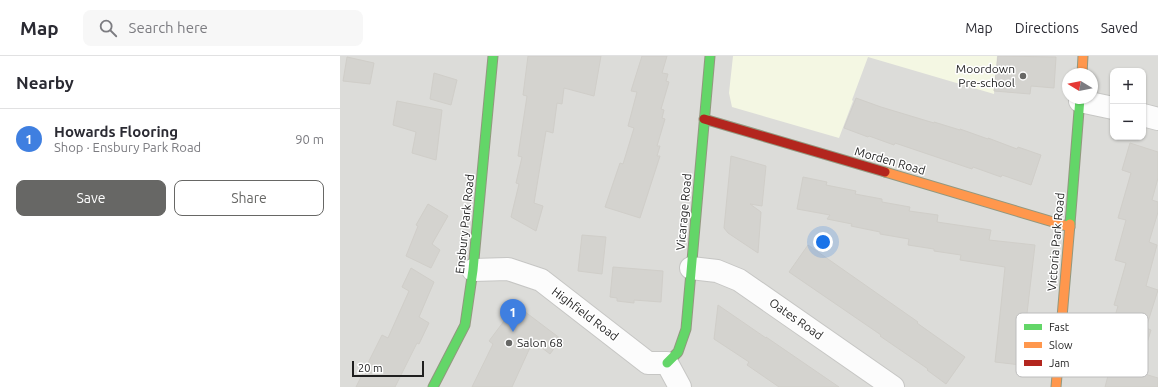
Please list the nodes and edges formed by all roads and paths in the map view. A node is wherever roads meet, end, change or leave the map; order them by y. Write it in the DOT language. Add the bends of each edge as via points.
graph roads {
  1 [pos="493,56"];
  2 [pos="710,56"];
  3 [pos="1083,56"];
  4 [pos="1082,68"];
  5 [pos="1080,104"];
  6 [pos="1098,104"];
  7 [pos="1110,107"];
  8 [pos="1146,116"];
  9 [pos="704,119"];
  10 [pos="1158,119"];
  11 [pos="1070,227"];
  12 [pos="692,268"];
  13 [pos="473,270"];
  14 [pos="1062,313"];
  15 [pos="667,363"];
  16 [pos="1057,377"];
  17 [pos="433,387"];
  18 [pos="680,387"];
  19 [pos="893,387"];
  20 [pos="1056,387"];
  1 -- 13 [label="street, Ensbury Park Road"];
  2 -- 9 [label="street, Vicarage Road"];
  3 -- 4 [label="street"];
  5 -- 11 [label="street, Victoria Park Road"];
  6 -- 7 [label="street"];
  8 -- 10 [label="street"];
  9 -- 11 [label="street, Morden Road"];
  9 -- 12 [label="street, Vicarage Road"];
  11 -- 14 [label="street, Victoria Park Road"];
  12 -- 15 [label="street, Vicarage Road" via="686,329 678,352"];
  12 -- 19 [label="street, Oates Road" via="717,271 739,280"];
  13 -- 15 [label="street, Highfield Road" via="508,269 541,280 648,363"];
  13 -- 17 [label="street, Ensbury Park Road" via="465,325"];
  15 -- 18 [label="street"];
  16 -- 20 [label="street, Victoria Park Road"];
}
